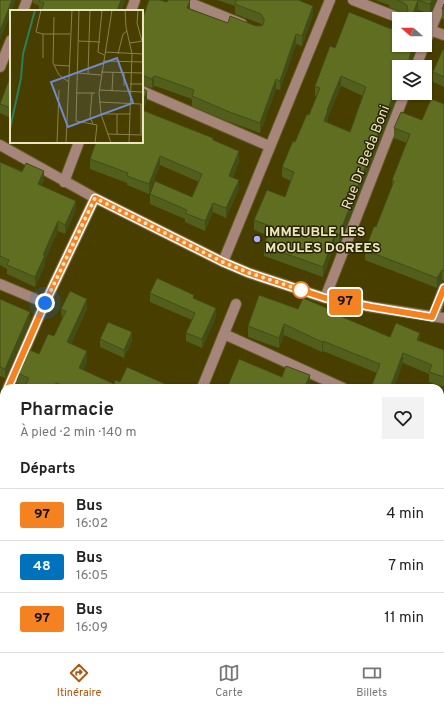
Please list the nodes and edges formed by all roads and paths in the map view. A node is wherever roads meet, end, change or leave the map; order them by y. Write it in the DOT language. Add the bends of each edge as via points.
graph roads {
  1 [pos="27,0"];
  2 [pos="135,0"];
  3 [pos="183,0"];
  4 [pos="330,0"];
  5 [pos="352,0"];
  6 [pos="443,0"];
  7 [pos="23,10"];
  8 [pos="131,10"];
  9 [pos="392,15"];
  10 [pos="432,21"];
  11 [pos="251,27"];
  12 [pos="432,30"];
  13 [pos="444,35"];
  14 [pos="10,42"];
  15 [pos="0,67"];
  16 [pos="143,91"];
  17 [pos="402,100"];
  18 [pos="79,143"];
  19 [pos="0,145"];
  20 [pos="270,146"];
  21 [pos="64,182"];
  22 [pos="95,198"];
  23 [pos="223,262"];
  24 [pos="0,284"];
  25 [pos="444,288"];
  26 [pos="325,298"];
  27 [pos="45,303"];
  28 [pos="236,304"];
  29 [pos="432,317"];
  30 [pos="444,318"];
  31 [pos="224,334"];
  32 [pos="10,384"];
  33 [pos="204,384"];
  34 [pos="334,384"];
  1 -- 7 [label="street"];
  2 -- 8 [label="street"];
  3 -- 11 [label="street"];
  4 -- 20 [label="street"];
  5 -- 9 [label="street"];
  6 -- 10 [label="street"];
  12 -- 13 [label="street"];
  14 -- 15 [label="street"];
  16 -- 20 [label="street"];
  17 -- 26 [label="street, Rue Dr Beda Boni"];
  18 -- 21 [label="street"];
  19 -- 21 [label="street"];
  20 -- 23 [label="street"];
  21 -- 22 [label="street"];
  22 -- 23 [label="street"];
  22 -- 27 [label="street"];
  23 -- 26 [label="street"];
  24 -- 27 [label="street"];
  25 -- 29 [label="street"];
  26 -- 29 [label="street"];
  27 -- 32 [label="street"];
  28 -- 31 [label="street"];
  29 -- 30 [label="street"];
  31 -- 33 [label="street"];
  31 -- 34 [label="street"];
}
